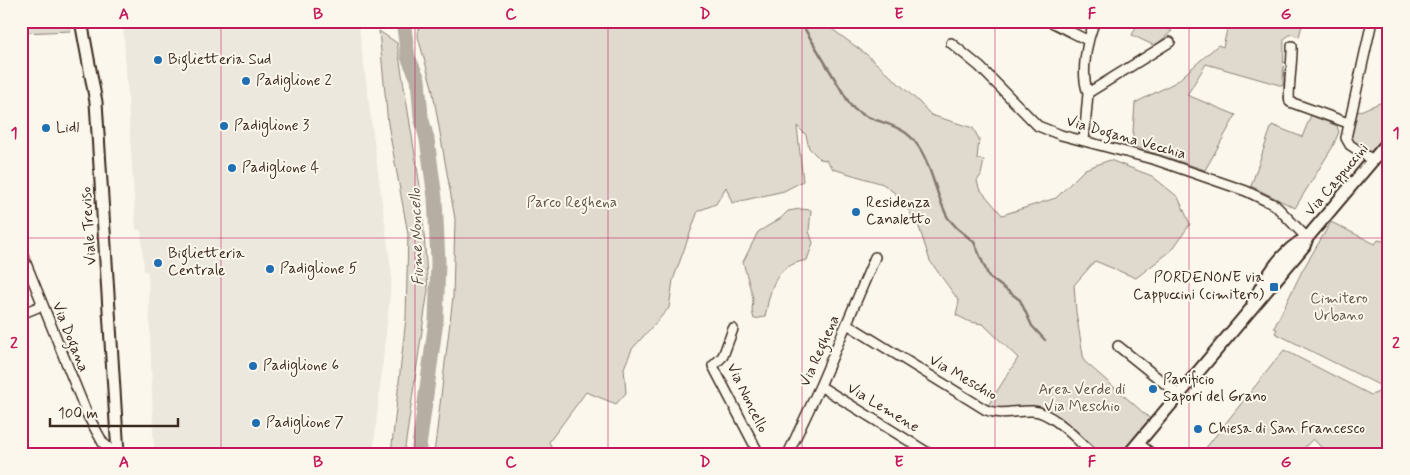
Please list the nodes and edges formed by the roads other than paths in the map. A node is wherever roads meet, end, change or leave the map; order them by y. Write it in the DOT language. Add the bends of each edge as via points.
graph roads {
  1 [pos="81,21"];
  2 [pos="1049,21"];
  3 [pos="1095,21"];
  4 [pos="1372,21"];
  5 [pos="1087,40"];
  6 [pos="1170,42"];
  7 [pos="951,43"];
  8 [pos="1292,46"];
  9 [pos="1088,93"];
  10 [pos="1348,123"];
  11 [pos="1084,141"];
  12 [pos="1389,141"];
  13 [pos="1373,160"];
  14 [pos="1307,238"];
  15 [pos="21,251"];
  16 [pos="875,257"];
  17 [pos="43,305"];
  18 [pos="21,314"];
  19 [pos="847,324"];
  20 [pos="733,329"];
  21 [pos="1118,346"];
  22 [pos="820,386"];
  23 [pos="1178,395"];
  24 [pos="1138,443"];
  25 [pos="117,454"];
  26 [pos="759,454"];
  27 [pos="788,454"];
  28 [pos="930,454"];
  29 [pos="1094,454"];
  30 [pos="1129,454"];
  31 [pos="1152,454"];
  1 -- 25 [label="main road, Viale Treviso" via="96,102"];
  2 -- 5 [label="street"];
  3 -- 5 [label="street"];
  4 -- 10 [label="street"];
  5 -- 9 [label="street"];
  6 -- 9 [label="street"];
  7 -- 11 [label="street, Via Dogana Vecchia" via="980,67 1038,126"];
  8 -- 10 [label="street" via="1290,102"];
  9 -- 11 [label="street"];
  10 -- 13 [label="street" via="1348,142"];
  11 -- 14 [label="street, Via Dogana Vecchia" via="1156,160 1246,191 1275,205"];
  12 -- 13 [label="main road, Via Cappuccini"];
  13 -- 14 [label="main road, Via Cappuccini"];
  14 -- 23 [label="main road, Via Cappuccini" via="1304,246"];
  15 -- 17 [label="street, Via Dogana"];
  16 -- 19 [label="street, Via Reghena"];
  17 -- 18 [label="street"];
  17 -- 25 [label="street, Via Dogana" via="97,434 109,450"];
  19 -- 22 [label="street, Via Reghena"];
  19 -- 29 [label="street, Via Meschio" via="986,410 998,414 1033,411 1045,414"];
  20 -- 26 [label="street, Via Noncello" via="723,356 713,366"];
  21 -- 23 [label="street"];
  22 -- 27 [label="street, Via Reghena"];
  22 -- 28 [label="street, Via Lemene"];
  23 -- 24 [label="main road, Via Cappuccini"];
  24 -- 30 [label="main road, Via Cappuccini"];
  24 -- 31 [label="street"];
}
